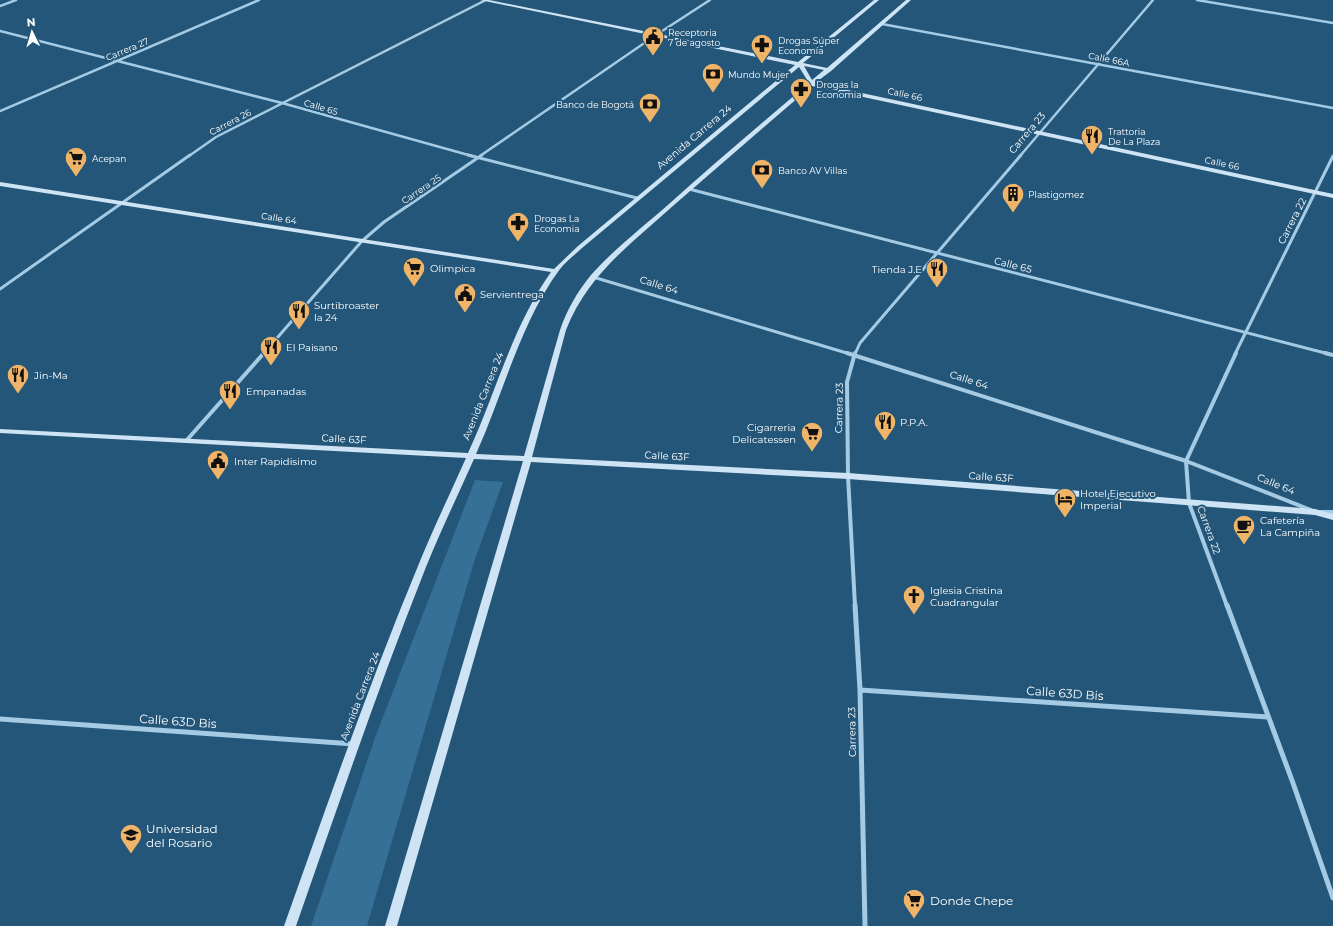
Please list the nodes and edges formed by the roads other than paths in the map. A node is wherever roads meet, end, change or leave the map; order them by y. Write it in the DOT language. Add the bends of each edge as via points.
graph roads {
  1 [pos="16,0"];
  2 [pos="259,0"];
  3 [pos="485,0"];
  4 [pos="710,0"];
  5 [pos="877,0"];
  6 [pos="909,0"];
  7 [pos="1153,0"];
  8 [pos="1198,0"];
  9 [pos="0,6"];
  10 [pos="1333,23"];
  11 [pos="882,24"];
  12 [pos="0,31"];
  13 [pos="656,35"];
  14 [pos="116,61"];
  15 [pos="800,64"];
  16 [pos="1098,64"];
  17 [pos="829,70"];
  18 [pos="812,84"];
  19 [pos="282,103"];
  20 [pos="1333,108"];
  21 [pos="0,111"];
  22 [pos="1040,133"];
  23 [pos="1333,156"];
  24 [pos="479,158"];
  25 [pos="0,184"];
  26 [pos="689,189"];
  27 [pos="1316,192"];
  28 [pos="1333,196"];
  29 [pos="638,198"];
  30 [pos="123,203"];
  31 [pos="362,240"];
  32 [pos="937,253"];
  33 [pos="556,271"];
  34 [pos="593,277"];
  35 [pos="0,289"];
  36 [pos="1245,333"];
  37 [pos="854,355"];
  38 [pos="1333,355"];
  39 [pos="0,431"];
  40 [pos="186,441"];
  41 [pos="470,457"];
  42 [pos="527,460"];
  43 [pos="1186,461"];
  44 [pos="848,476"];
  45 [pos="1189,503"];
  46 [pos="1315,512"];
  47 [pos="1333,512"];
  48 [pos="1333,517"];
  49 [pos="860,690"];
  50 [pos="1268,717"];
  51 [pos="0,719"];
  52 [pos="354,744"];
  53 [pos="1333,898"];
  54 [pos="290,926"];
  55 [pos="391,926"];
  56 [pos="865,926"];
  1 -- 9 [label="street"];
  2 -- 14 [label="street, Carrera 27"];
  3 -- 13 [label="main road"];
  3 -- 19 [label="street, Carrera 26"];
  4 -- 13 [label="street, Carrera 25"];
  5 -- 15 [label="main road, Avenida Carrera 24"];
  6 -- 11 [label="main road"];
  7 -- 16 [label="street, Carrera 23"];
  8 -- 10 [label="street"];
  11 -- 16 [label="street, Calle 66A"];
  11 -- 17 [label="main road"];
  12 -- 14 [label="street, Calle 65"];
  13 -- 15 [label="main road"];
  13 -- 24 [label="street, Carrera 25"];
  14 -- 19 [label="street, Calle 65"];
  14 -- 21 [label="street, Carrera 27"];
  15 -- 17 [label="main road"];
  15 -- 18 [label="main road"];
  15 -- 29 [label="main road, Avenida Carrera 24"];
  16 -- 20 [label="street, Calle 66A"];
  16 -- 22 [label="street, Carrera 23"];
  17 -- 18 [label="main road"];
  18 -- 22 [label="main road, Calle 66"];
  18 -- 26 [label="main road"];
  19 -- 24 [label="street, Calle 65"];
  19 -- 30 [label="street, Carrera 26" via="216,137"];
  22 -- 27 [label="main road, Calle 66"];
  22 -- 32 [label="street, Carrera 23"];
  23 -- 27 [label="street, Carrera 22"];
  24 -- 29 [label="street, Calle 65"];
  24 -- 31 [label="street, Carrera 25" via="384,222"];
  25 -- 30 [label="main road, Calle 64"];
  26 -- 32 [label="street, Calle 65"];
  26 -- 34 [label="main road"];
  27 -- 28 [label="main road, Calle 66"];
  27 -- 36 [label="street, Carrera 22"];
  29 -- 33 [label="main road, Avenida Carrera 24"];
  30 -- 31 [label="main road, Calle 64"];
  30 -- 35 [label="street, Carrera 26"];
  31 -- 33 [label="main road, Calle 64"];
  31 -- 40 [label="street, Carrera 25"];
  32 -- 36 [label="street, Calle 65"];
  32 -- 37 [label="street, Carrera 23" via="860,343"];
  33 -- 41 [label="main road, Avenida Carrera 24" via="528,316"];
  34 -- 37 [label="street, Calle 64"];
  34 -- 42 [label="main road" via="570,312 563,330"];
  36 -- 38 [label="street, Calle 65"];
  36 -- 43 [label="street, Carrera 22"];
  37 -- 43 [label="street, Calle 64"];
  37 -- 44 [label="street, Carrera 23" via="847,382"];
  39 -- 40 [label="main road, Calle 63F"];
  40 -- 41 [label="main road, Calle 63F"];
  41 -- 42 [label="main road, Calle 63F"];
  41 -- 52 [label="main road, Avenida Carrera 24" via="414,584"];
  42 -- 44 [label="main road, Calle 63F"];
  42 -- 55 [label="main road"];
  43 -- 45 [label="street, Carrera 22"];
  43 -- 46 [label="street, Calle 64"];
  44 -- 45 [label="main road, Calle 63F"];
  44 -- 49 [label="street, Carrera 23"];
  45 -- 46 [label="main road, Calle 63F"];
  45 -- 50 [label="street, Carrera 22"];
  46 -- 47 [label="street, Calle 63F"];
  46 -- 48 [label="main road, Calle 64"];
  49 -- 50 [label="street, Calle 63D Bis"];
  49 -- 56 [label="street, Carrera 23"];
  50 -- 53 [label="street, Carrera 22"];
  51 -- 52 [label="street, Calle 63D Bis"];
  52 -- 54 [label="main road, Avenida Carrera 24"];
}
